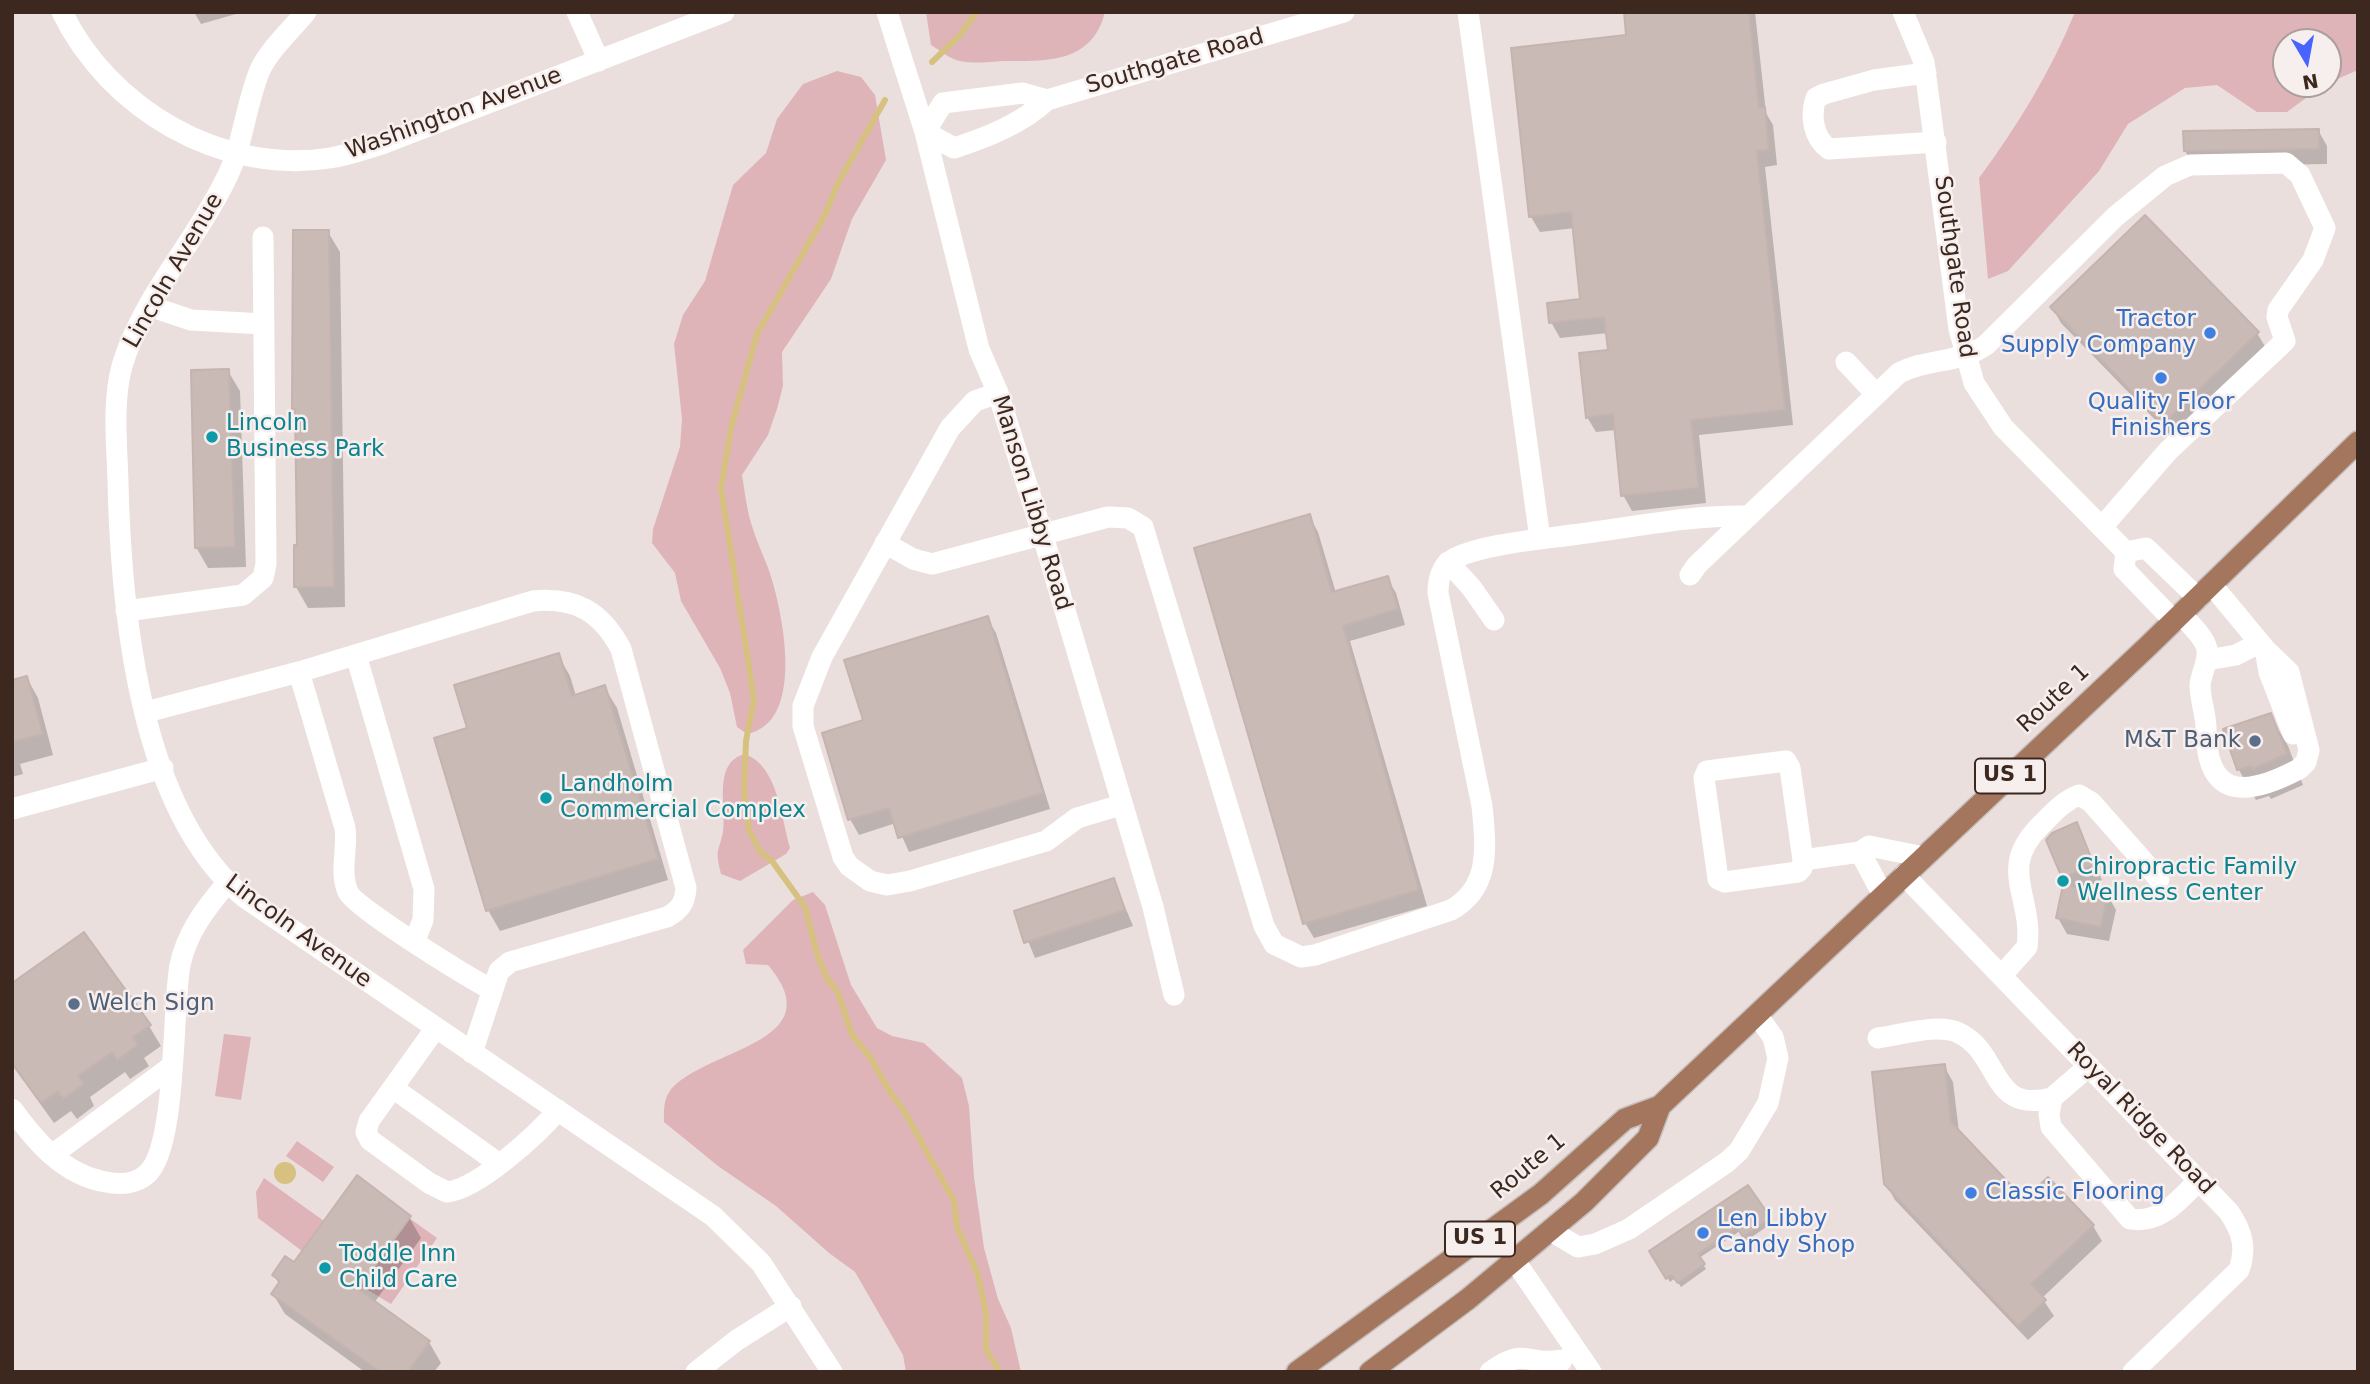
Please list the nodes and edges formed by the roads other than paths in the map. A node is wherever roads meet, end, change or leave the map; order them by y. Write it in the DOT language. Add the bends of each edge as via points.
graph roads {
  1 [pos="62,12"];
  2 [pos="306,12"];
  3 [pos="724,12"];
  4 [pos="887,12"];
  5 [pos="1344,12"];
  6 [pos="1468,12"];
  7 [pos="1903,12"];
  8 [pos="578,13"];
  9 [pos="599,61"];
  10 [pos="1926,73"];
  11 [pos="1047,100"];
  12 [pos="925,132"];
  13 [pos="1936,142"];
  14 [pos="235,153"];
  15 [pos="263,237"];
  16 [pos="149,306"];
  17 [pos="264,324"];
  18 [pos="1965,357"];
  19 [pos="1846,362"];
  20 [pos="998,393"];
  21 [pos="1875,393"];
  22 [pos="2358,442"];
  23 [pos="1747,516"];
  24 [pos="2102,527"];
  25 [pos="1042,533"];
  26 [pos="1540,539"];
  27 [pos="885,543"];
  28 [pos="2126,552"];
  29 [pos="1448,562"];
  30 [pos="1690,575"];
  31 [pos="2205,591"];
  32 [pos="126,611"];
  33 [pos="2178,618"];
  34 [pos="1494,620"];
  35 [pos="2262,646"];
  36 [pos="356,655"];
  37 [pos="2207,660"];
  38 [pos="299,672"];
  39 [pos="146,712"];
  40 [pos="163,768"];
  41 [pos="1121,805"];
  42 [pos="12,809"];
  43 [pos="1860,852"];
  44 [pos="1924,857"];
  45 [pos="1803,860"];
  46 [pos="1904,875"];
  47 [pos="2159,879"];
  48 [pos="228,883"];
  49 [pos="1883,895"];
  50 [pos="415,940"];
  51 [pos="2001,975"];
  52 [pos="492,990"];
  53 [pos="1174,995"];
  54 [pos="1757,1015"];
  55 [pos="435,1029"];
  56 [pos="1878,1038"];
  57 [pos="472,1053"];
  58 [pos="172,1066"];
  59 [pos="2089,1066"];
  60 [pos="393,1087"];
  61 [pos="2052,1098"];
  62 [pos="1660,1106"];
  63 [pos="12,1109"];
  64 [pos="558,1110"];
  65 [pos="52,1155"];
  66 [pos="498,1163"];
  67 [pos="2199,1180"];
  68 [pos="1551,1231"];
  69 [pos="1515,1261"];
  70 [pos="791,1307"];
  71 [pos="1564,1361"];
  72 [pos="1523,1365"];
  73 [pos="696,1372"];
  74 [pos="832,1372"];
  75 [pos="1297,1372"];
  76 [pos="1370,1372"];
  77 [pos="1490,1372"];
  78 [pos="1591,1372"];
  79 [pos="2133,1372"];
  1 -- 14 [label="street, Washington Avenue" via="98,68 137,105 187,134"];
  2 -- 14 [label="street, Lincoln Avenue" via="261,68"];
  3 -- 9 [label="street, Washington Avenue"];
  4 -- 12 [label="street, Manson Libby Road"];
  5 -- 11 [label="street, Southgate Road"];
  6 -- 26 [label="street"];
  7 -- 10 [label="street, Southgate Road"];
  8 -- 9 [label="street"];
  9 -- 14 [label="street, Washington Avenue" via="357,152 307,160"];
  10 -- 13 [label="street, Southgate Road"];
  10 -- 13 [label="street" via="1874,80 1824,94 1816,98 1814,124 1820,141 1829,149"];
  11 -- 12 [label="street, Southgate Road" via="1031,115 954,148"];
  11 -- 12 [label="street, Southgate Road" via="1023,93 943,103"];
  12 -- 20 [label="street, Manson Libby Road" via="979,349"];
  13 -- 18 [label="street, Southgate Road"];
  14 -- 16 [label="street, Lincoln Avenue" via="225,183"];
  15 -- 17 [label="street"];
  16 -- 17 [label="street" via="191,320"];
  16 -- 32 [label="street, Lincoln Avenue" via="125,356 117,403 119,533"];
  17 -- 32 [label="street" via="263,578 243,595"];
  18 -- 21 [label="street" via="1912,366"];
  18 -- 24 [label="street, Southgate Road" via="1977,390 2003,427"];
  18 -- 24 [label="street" via="2015,320 2116,216 2172,172 2190,164 2277,162 2297,170 2325,228 2313,260 2278,310 2285,341 2168,451"];
  19 -- 21 [label="street"];
  20 -- 25 [label="street, Manson Libby Road"];
  20 -- 27 [label="street" via="975,401 950,428"];
  21 -- 23 [label="street"];
  22 -- 31 [label="main road, Route 1 / US 1"];
  23 -- 26 [label="street" via="1715,515"];
  23 -- 30 [label="street"];
  24 -- 28 [label="street, Southgate Road"];
  25 -- 27 [label="street" via="932,564"];
  25 -- 29 [label="street" via="1108,517 1128,518 1146,531 1264,926 1274,944 1301,957 1451,910 1466,902 1481,879 1482,806 1438,593"];
  25 -- 41 [label="street, Manson Libby Road"];
  26 -- 29 [label="street"];
  27 -- 41 [label="street" via="822,657 803,706 807,741 849,866 878,884 910,881 1046,841 1077,818"];
  28 -- 31 [label="street" via="2146,548"];
  28 -- 33 [label="street, Southgate Road" via="2124,569"];
  29 -- 34 [label="street"];
  31 -- 33 [label="main road, Route 1 / US 1"];
  31 -- 35 [label="street"];
  32 -- 39 [label="street, Lincoln Avenue"];
  33 -- 37 [label="street" via="2205,642"];
  33 -- 44 [label="main road, Route 1 / US 1"];
  35 -- 37 [label="street"];
  35 -- 37 [label="street" via="2289,672 2308,740 2306,762 2294,772 2234,789 2219,779 2205,737 2200,681"];
  36 -- 38 [label="street"];
  36 -- 50 [label="street" via="424,889 423,920"];
  36 -- 52 [label="street" via="550,599 588,610 621,649 686,888 683,904 667,917 510,962 499,971"];
  38 -- 39 [label="street"];
  38 -- 50 [label="street" via="345,828 344,877 349,894 376,918"];
  39 -- 40 [label="street, Lincoln Avenue"];
  40 -- 42 [label="street"];
  40 -- 48 [label="street, Lincoln Avenue" via="193,840"];
  41 -- 53 [label="street, Manson Libby Road"];
  43 -- 44 [label="street" via="1869,846"];
  43 -- 45 [label="street"];
  43 -- 49 [label="street"];
  44 -- 46 [label="main road, Route 1 / US 1"];
  45 -- 45 [label="street" via="1789,764 1782,761 1707,771 1704,778 1718,879 1725,882 1798,872"];
  46 -- 49 [label="main road, Route 1 / US 1"];
  46 -- 51 [label="street, Royal Ridge Road"];
  47 -- 51 [label="street" via="2091,802 2079,794 2070,799 2033,833 2019,856 2028,936 2021,956"];
  48 -- 55 [label="street, Lincoln Avenue"];
  48 -- 58 [label="street" via="201,916 184,949"];
  49 -- 54 [label="main road, Route 1 / US 1"];
  50 -- 52 [label="street"];
  51 -- 59 [label="street, Royal Ridge Road"];
  52 -- 57 [label="street"];
  54 -- 62 [label="main road, Route 1 / US 1"];
  54 -- 68 [label="street" via="1773,1037 1778,1058 1768,1103 1739,1151 1667,1205 1612,1238 1578,1247"];
  55 -- 57 [label="street, Lincoln Avenue"];
  55 -- 60 [label="street"];
  56 -- 61 [label="street" via="1941,1030 1958,1033 1973,1042 2004,1088 2017,1099 2026,1103"];
  57 -- 64 [label="street, Lincoln Avenue"];
  58 -- 65 [label="street"];
  58 -- 65 [label="street" via="162,1140 147,1174 127,1183 98,1181"];
  59 -- 61 [label="street"];
  59 -- 67 [label="street, Royal Ridge Road"];
  60 -- 66 [label="street"];
  60 -- 66 [label="street" via="369,1121 367,1136 429,1184 455,1191"];
  61 -- 67 [label="street" via="2051,1127 2130,1219 2167,1211"];
  62 -- 68 [label="main road, Route 1 / US 1" via="1648,1138"];
  62 -- 75 [label="main road, Route 1 / US 1" via="1625,1119 1541,1194"];
  63 -- 65 [label="street"];
  64 -- 66 [label="street"];
  64 -- 70 [label="street, Lincoln Avenue" via="713,1216 752,1253"];
  67 -- 79 [label="street, Royal Ridge Road" via="2235,1221 2243,1259 2223,1287"];
  68 -- 69 [label="main road, Route 1 / US 1"];
  69 -- 71 [label="street"];
  69 -- 76 [label="main road, Route 1 / US 1"];
  70 -- 73 [label="street"];
  70 -- 74 [label="street, Lincoln Avenue"];
  71 -- 72 [label="street"];
  71 -- 78 [label="street"];
  72 -- 77 [label="street" via="1511,1357"];
}
